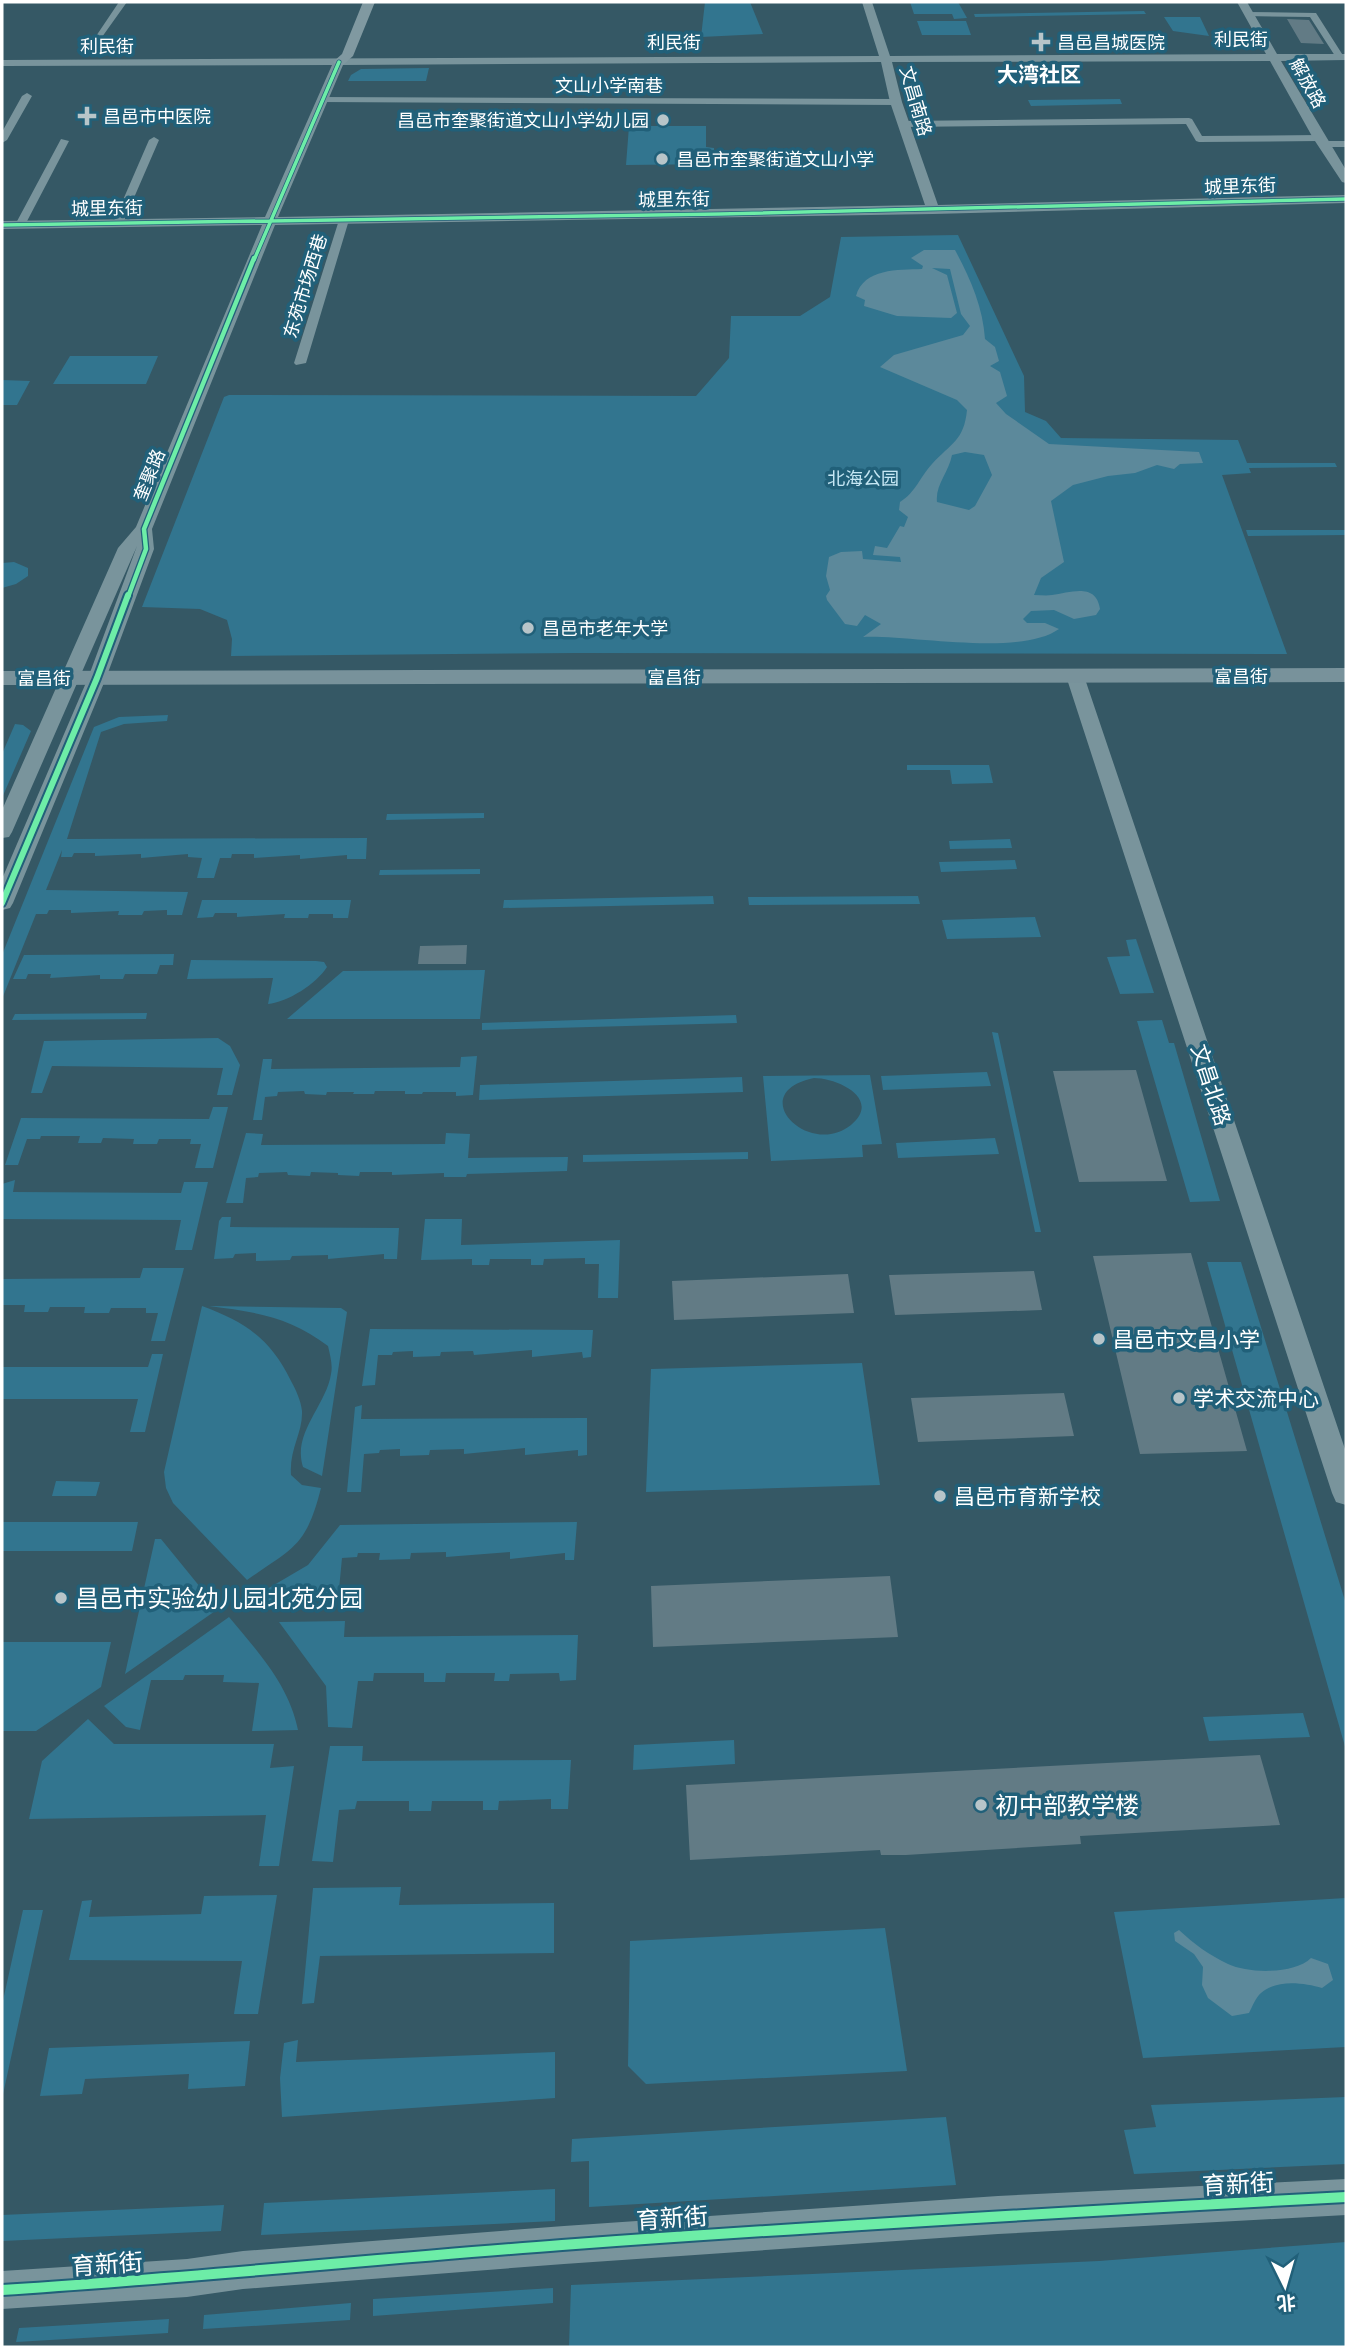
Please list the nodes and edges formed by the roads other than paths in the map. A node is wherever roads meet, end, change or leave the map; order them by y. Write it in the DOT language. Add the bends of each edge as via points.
graph roads {
  1 [pos="123,2"];
  2 [pos="359,2"];
  3 [pos="369,2"];
  4 [pos="867,2"];
  5 [pos="1242,2"];
  6 [pos="1248,13"];
  7 [pos="84,56"];
  8 [pos="1272,56"];
  9 [pos="1343,57"];
  10 [pos="886,58"];
  11 [pos="339,62"];
  12 [pos="2,64"];
  13 [pos="27,96"];
  14 [pos="321,99"];
  15 [pos="896,102"];
  16 [pos="903,124"];
  17 [pos="2,140"];
  18 [pos="154,140"];
  19 [pos="64,141"];
  20 [pos="1321,141"];
  21 [pos="1346,144"];
  22 [pos="1346,180"];
  23 [pos="1346,199"];
  24 [pos="933,210"];
  25 [pos="344,220"];
  26 [pos="271,221"];
  27 [pos="118,223"];
  28 [pos="2,225"];
  29 [pos="20,225"];
  30 [pos="300,363"];
  31 [pos="144,529"];
  32 [pos="1346,676"];
  33 [pos="2,678"];
  34 [pos="1078,683"];
  35 [pos="66,685"];
  36 [pos="93,685"];
  37 [pos="1346,690"];
  38 [pos="2,692"];
  39 [pos="2,832"];
  40 [pos="2,903"];
  41 [pos="1346,1493"];
  42 [pos="1346,2197"];
  43 [pos="2,2290"];
  1 -- 7 [label="street"];
  2 -- 11 [label="main road, 奎聚路"];
  3 -- 11 [label="main road, 奎聚路" via="347,57"];
  4 -- 10 [label="street, 文昌南路"];
  5 -- 6 [label="street, 解放路"];
  6 -- 8 [label="street, 解放路"];
  6 -- 9 [label="street" via="1313,15"];
  7 -- 11 [label="street, 利民街"];
  7 -- 12 [label="street, 利民街"];
  8 -- 9 [label="street, 利民街"];
  8 -- 10 [label="street, 利民街"];
  8 -- 20 [label="street, 解放路"];
  10 -- 11 [label="street, 利民街"];
  10 -- 15 [label="street, 文昌南路"];
  11 -- 14 [label="street, 奎聚路"];
  13 -- 17 [label="street"];
  14 -- 15 [label="street, 文山小学南巷"];
  14 -- 26 [label="street, 奎聚路"];
  15 -- 16 [label="street, 文昌南路"];
  16 -- 20 [label="street" via="1189,121 1199,139"];
  16 -- 24 [label="street, 文昌南路"];
  18 -- 27 [label="street"];
  19 -- 29 [label="street"];
  20 -- 21 [label="street"];
  20 -- 22 [label="street, 解放路"];
  23 -- 24 [label="street, 城里东街"];
  24 -- 25 [label="street, 城里东街"];
  25 -- 26 [label="street, 城里东街"];
  25 -- 30 [label="street, 东苑市场西巷"];
  26 -- 27 [label="street, 城里东街"];
  26 -- 31 [label="street, 奎聚路"];
  27 -- 29 [label="street, 城里东街"];
  28 -- 29 [label="street, 城里东街"];
  31 -- 35 [label="street" via="126,548"];
  31 -- 36 [label="street, 奎聚路" via="146,549"];
  32 -- 34 [label="main road, 富昌街"];
  33 -- 35 [label="main road, 富昌街"];
  34 -- 36 [label="main road, 富昌街"];
  34 -- 37 [label="main road, 富昌街"];
  34 -- 41 [label="street, 文昌北路"];
  35 -- 36 [label="main road, 富昌街"];
  35 -- 38 [label="main road, 富昌街"];
  35 -- 39 [label="street"];
  36 -- 40 [label="street, 奎聚路"];
  42 -- 43 [label="street, 育新街" via="536,2247"];
}
